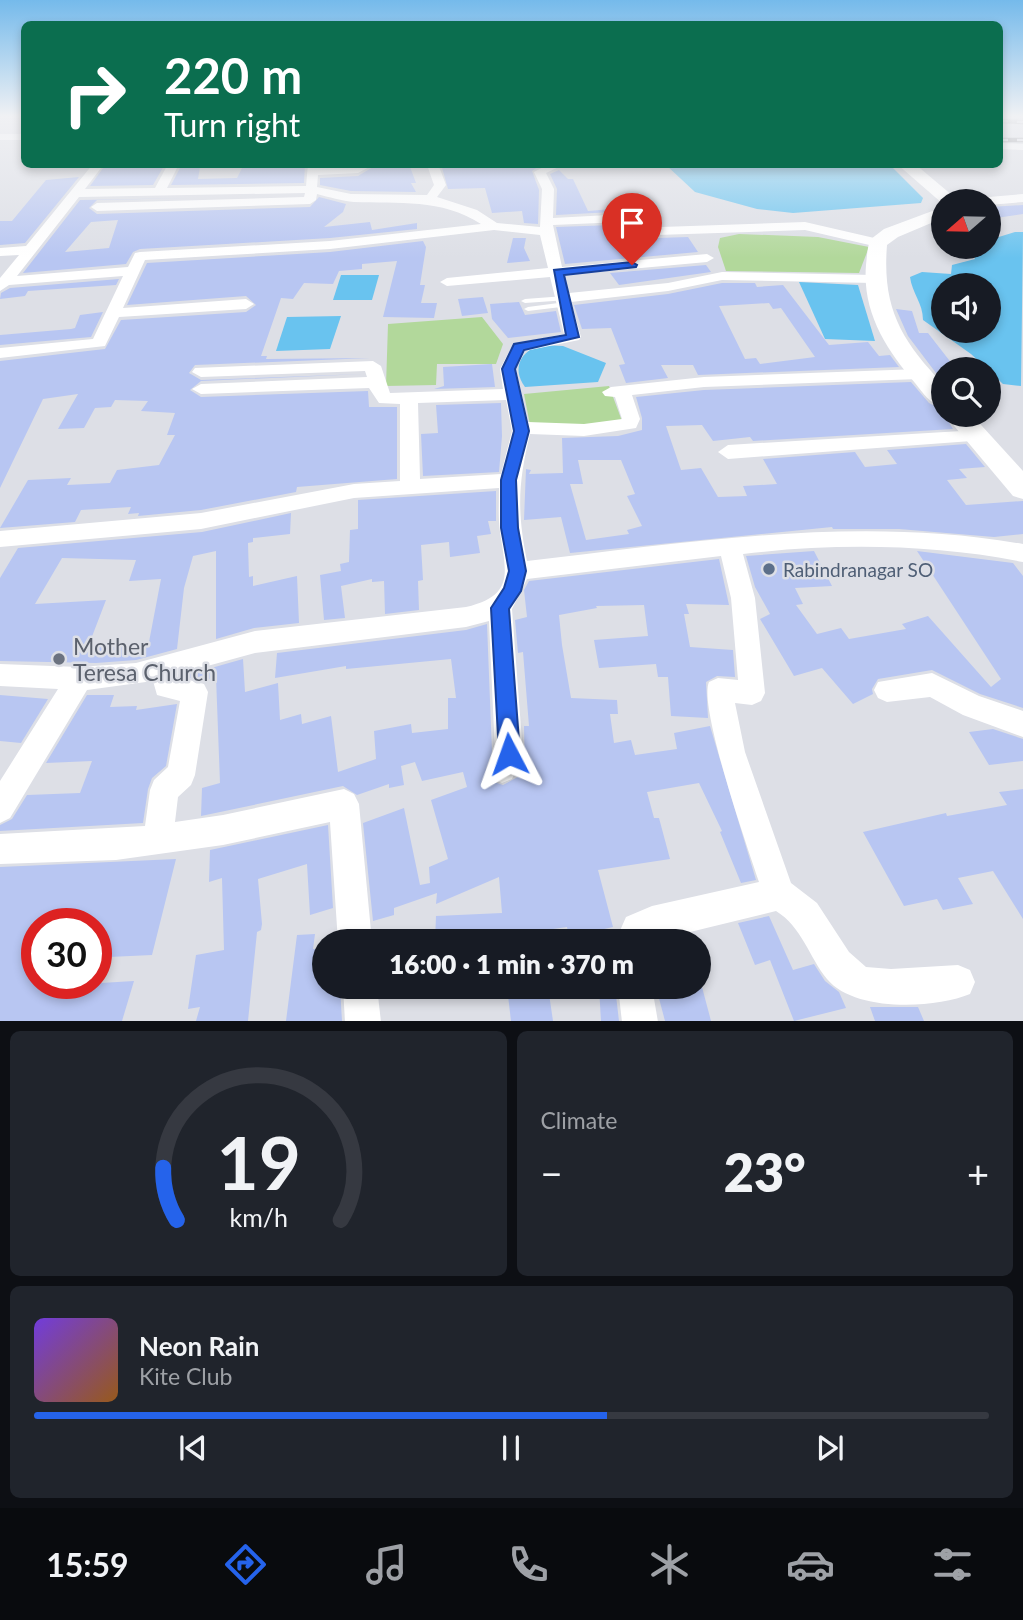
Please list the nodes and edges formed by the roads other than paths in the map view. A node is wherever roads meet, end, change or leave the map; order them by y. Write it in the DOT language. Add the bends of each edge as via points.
graph roads {
  1 [pos="96,168"];
  2 [pos="172,168"];
  3 [pos="314,168"];
  4 [pos="362,168"];
  5 [pos="434,168"];
  6 [pos="538,168"];
  7 [pos="910,168"];
  8 [pos="312,189"];
  9 [pos="935,189"];
  10 [pos="160,190"];
  11 [pos="76,193"];
  12 [pos="1023,198"];
  13 [pos="430,199"];
  14 [pos="1001,200"];
  15 [pos="97,207"];
  16 [pos="931,217"];
  17 [pos="494,226"];
  18 [pos="546,227"];
  19 [pos="682,229"];
  20 [pos="878,243"];
  21 [pos="29,250"];
  22 [pos="0,252"];
  23 [pos="707,258"];
  24 [pos="94,261"];
  25 [pos="131,271"];
  26 [pos="558,272"];
  27 [pos="6,276"];
  28 [pos="722,276"];
  29 [pos="874,279"];
  30 [pos="447,282"];
  31 [pos="565,301"];
  32 [pos="246,304"];
  33 [pos="527,305"];
  34 [pos="111,313"];
  35 [pos="0,353"];
  36 [pos="919,374"];
  37 [pos="201,380"];
  38 [pos="931,386"];
  39 [pos="515,394"];
  40 [pos="409,398"];
  41 [pos="969,427"];
  42 [pos="521,428"];
  43 [pos="978,436"];
  44 [pos="728,452"];
  45 [pos="509,480"];
  46 [pos="410,486"];
  47 [pos="1023,489"];
  48 [pos="0,539"];
  49 [pos="730,547"];
  50 [pos="1023,553"];
  51 [pos="517,571"];
  52 [pos="500,608"];
  53 [pos="165,666"];
  54 [pos="0,675"];
  55 [pos="79,679"];
  56 [pos="887,690"];
  57 [pos="1023,724"];
  58 [pos="502,769"];
  59 [pos="0,808"];
  60 [pos="158,839"];
  61 [pos="0,849"];
  62 [pos="779,894"];
  63 [pos="354,929"];
  64 [pos="638,929"];
  65 [pos="958,982"];
  66 [pos="361,999"];
  67 [pos="637,999"];
  68 [pos="363,1021"];
  69 [pos="640,1021"];
  1 -- 11 [label="street"];
  2 -- 10 [label="street"];
  3 -- 4 [label="street"];
  3 -- 8 [label="street"];
  5 -- 13 [label="street" via="440,186"];
  6 -- 18 [label="street" via="548,190"];
  7 -- 9 [label="street"];
  8 -- 10 [label="street"];
  8 -- 13 [label="street" via="351,198"];
  8 -- 15 [label="street" via="310,200"];
  10 -- 11 [label="street"];
  11 -- 21 [label="street"];
  12 -- 14 [label="street"];
  13 -- 17 [label="street" via="473,213"];
  16 -- 20 [label="street"];
  17 -- 18 [label="street"];
  17 -- 25 [label="street" via="330,245 140,256"];
  18 -- 19 [label="street" via="646,217 657,231"];
  18 -- 26 [label="street"];
  19 -- 20 [label="street" via="805,226"];
  19 -- 23 [label="street"];
  20 -- 29 [label="street"];
  21 -- 22 [label="street"];
  21 -- 27 [label="street"];
  23 -- 26 [label="street"];
  23 -- 28 [label="street"];
  24 -- 27 [label="street"];
  25 -- 27 [label="street"];
  25 -- 34 [label="street"];
  26 -- 30 [label="street"];
  26 -- 31 [label="street"];
  28 -- 29 [label="street"];
  28 -- 31 [label="street"];
  29 -- 36 [label="street" via="884,325"];
  31 -- 33 [label="lane"];
  31 -- 39 [label="street" via="573,337 519,347 508,369"];
  32 -- 34 [label="street"];
  34 -- 35 [label="street" via="99,343"];
  36 -- 38 [label="street"];
  36 -- 42 [label="street" via="715,381 617,392 631,419 629,424 584,430"];
  37 -- 40 [label="street" via="376,382 385,399"];
  39 -- 40 [label="street"];
  39 -- 42 [label="street"];
  40 -- 46 [label="street"];
  41 -- 43 [label="street"];
  42 -- 45 [label="street"];
  43 -- 44 [label="street"];
  43 -- 47 [label="street"];
  45 -- 46 [label="street"];
  45 -- 51 [label="street"];
  46 -- 48 [label="street" via="354,491 201,521"];
  49 -- 50 [label="street" via="798,539 964,542"];
  49 -- 51 [label="street"];
  49 -- 62 [label="street" via="743,597 752,693 718,690 731,752"];
  51 -- 52 [label="street" via="512,591"];
  52 -- 53 [label="street" via="448,621 255,642"];
  52 -- 58 [label="street" via="509,754"];
  53 -- 55 [label="street"];
  53 -- 60 [label="street" via="166,687 195,692 181,775 164,790"];
  54 -- 55 [label="street"];
  55 -- 59 [label="street"];
  56 -- 57 [label="street" via="932,685 972,706"];
  60 -- 61 [label="street"];
  60 -- 63 [label="street" via="344,804"];
  62 -- 64 [label="street"];
  62 -- 65 [label="street" via="806,911 855,981 875,986"];
  66 -- 68 [label="street"];
  67 -- 69 [label="street"];
}
